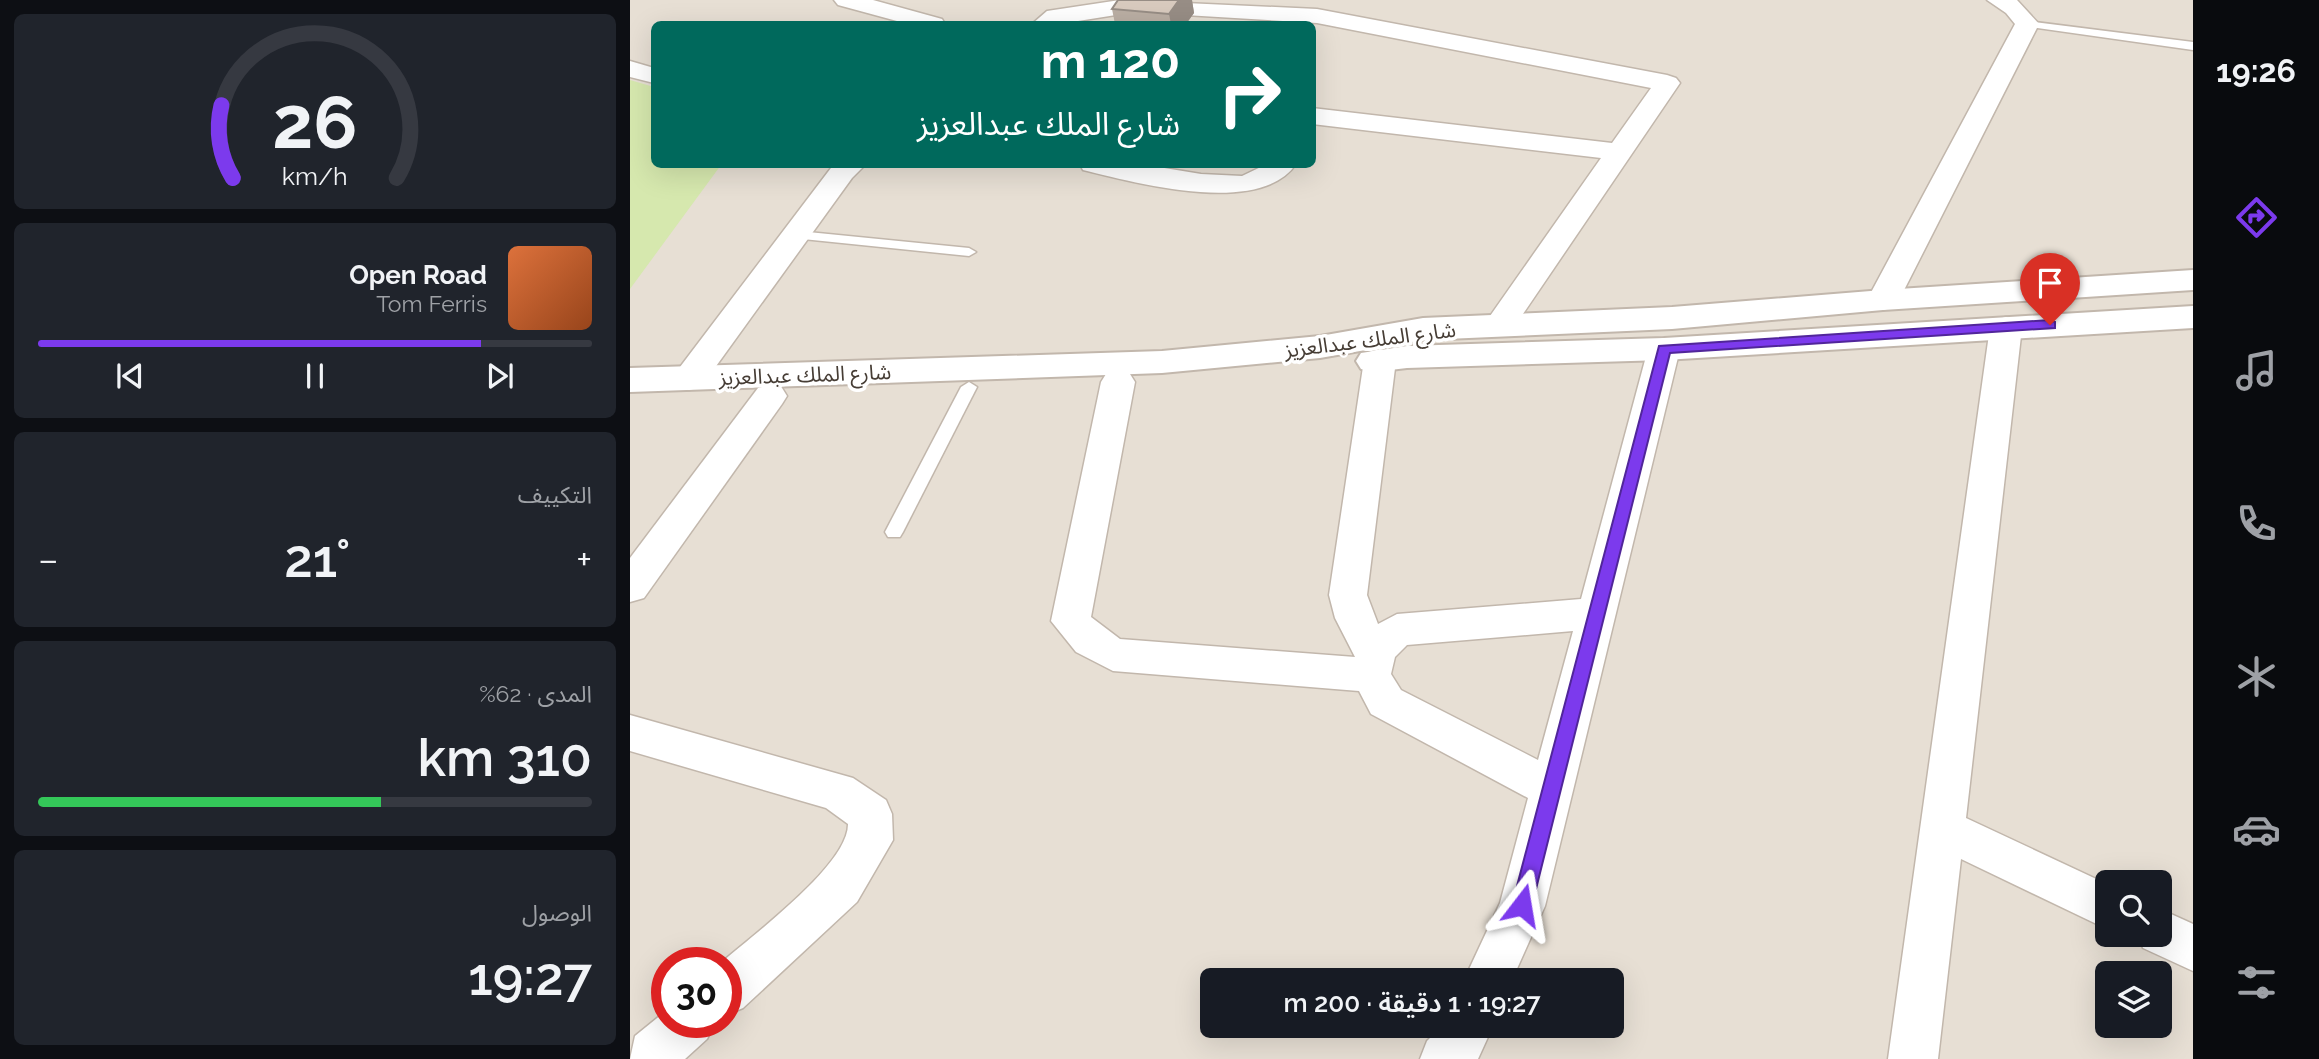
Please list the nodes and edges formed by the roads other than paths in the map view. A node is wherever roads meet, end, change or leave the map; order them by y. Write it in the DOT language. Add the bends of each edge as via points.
graph roads {
  1 [pos="846,0"];
  2 [pos="1999,0"];
  3 [pos="1139,3"];
  4 [pos="1077,5"];
  5 [pos="922,21"];
  6 [pos="1048,21"];
  7 [pos="2027,24"];
  8 [pos="2193,46"];
  9 [pos="630,69"];
  10 [pos="651,75"];
  11 [pos="1316,116"];
  12 [pos="1620,152"];
  13 [pos="848,168"];
  14 [pos="1119,168"];
  15 [pos="1280,168"];
  16 [pos="798,235"];
  17 [pos="969,251"];
  18 [pos="2193,280"];
  19 [pos="1883,299"];
  20 [pos="2193,317"];
  21 [pos="1499,326"];
  22 [pos="2006,327"];
  23 [pos="1664,349"];
  24 [pos="1380,360"];
  25 [pos="689,379"];
  26 [pos="630,380"];
  27 [pos="1118,382"];
  28 [pos="969,387"];
  29 [pos="770,396"];
  30 [pos="630,400"];
  31 [pos="894,532"];
  32 [pos="630,587"];
  33 [pos="1597,613"];
  34 [pos="1373,662"];
  35 [pos="630,733"];
  36 [pos="1552,789"];
  37 [pos="1942,828"];
  38 [pos="2095,901"];
  39 [pos="2172,938"];
  40 [pos="2193,948"];
  41 [pos="1493,968"];
  42 [pos="742,976"];
  43 [pos="672,1038"];
  44 [pos="1462,1038"];
  45 [pos="653,1054"];
  46 [pos="1444,1059"];
  47 [pos="1913,1059"];
  1 -- 5 [label="street"];
  2 -- 7 [label="street" via="2014,8"];
  3 -- 4 [label="street"];
  3 -- 12 [label="street" via="1317,16 1667,83"];
  4 -- 6 [label="street"];
  7 -- 8 [label="lane"];
  7 -- 19 [label="street"];
  9 -- 10 [label="street"];
  11 -- 12 [label="street"];
  12 -- 21 [label="street"];
  13 -- 16 [label="street"];
  14 -- 15 [label="street" via="1224,184 1255,183"];
  16 -- 17 [label="lane"];
  16 -- 25 [label="street"];
  18 -- 19 [label="street, شارع الملك عبدالعزيز"];
  19 -- 21 [label="street, شارع الملك عبدالعزيز" via="1672,318"];
  20 -- 22 [label="street, شارع الملك عبدالعزيز"];
  21 -- 25 [label="street, شارع الملك عبدالعزيز" via="1423,329 1320,347 1162,362"];
  22 -- 23 [label="street, شارع الملك عبدالعزيز"];
  22 -- 37 [label="street"];
  23 -- 24 [label="street, شارع الملك عبدالعزيز"];
  23 -- 33 [label="street"];
  24 -- 27 [label="street, شارع الملك عبدالعزيز"];
  24 -- 34 [label="street" via="1348,595 1350,611"];
  25 -- 26 [label="street, شارع الملك عبدالعزيز"];
  27 -- 28 [label="street, شارع الملك عبدالعزيز"];
  27 -- 34 [label="street" via="1071,621 1112,655"];
  28 -- 29 [label="street, شارع الملك عبدالعزيز"];
  28 -- 31 [label="lane"];
  29 -- 30 [label="street, شارع الملك عبدالعزيز"];
  29 -- 32 [label="street"];
  33 -- 34 [label="street" via="1397,629"];
  33 -- 36 [label="street"];
  34 -- 36 [label="street" via="1386,702"];
  35 -- 42 [label="street" via="838,792 870,814 871,840 841,887"];
  36 -- 41 [label="street" via="1522,905"];
  37 -- 38 [label="street"];
  37 -- 47 [label="street"];
  39 -- 40 [label="street"];
  43 -- 45 [label="street"];
  44 -- 46 [label="street"];
}
